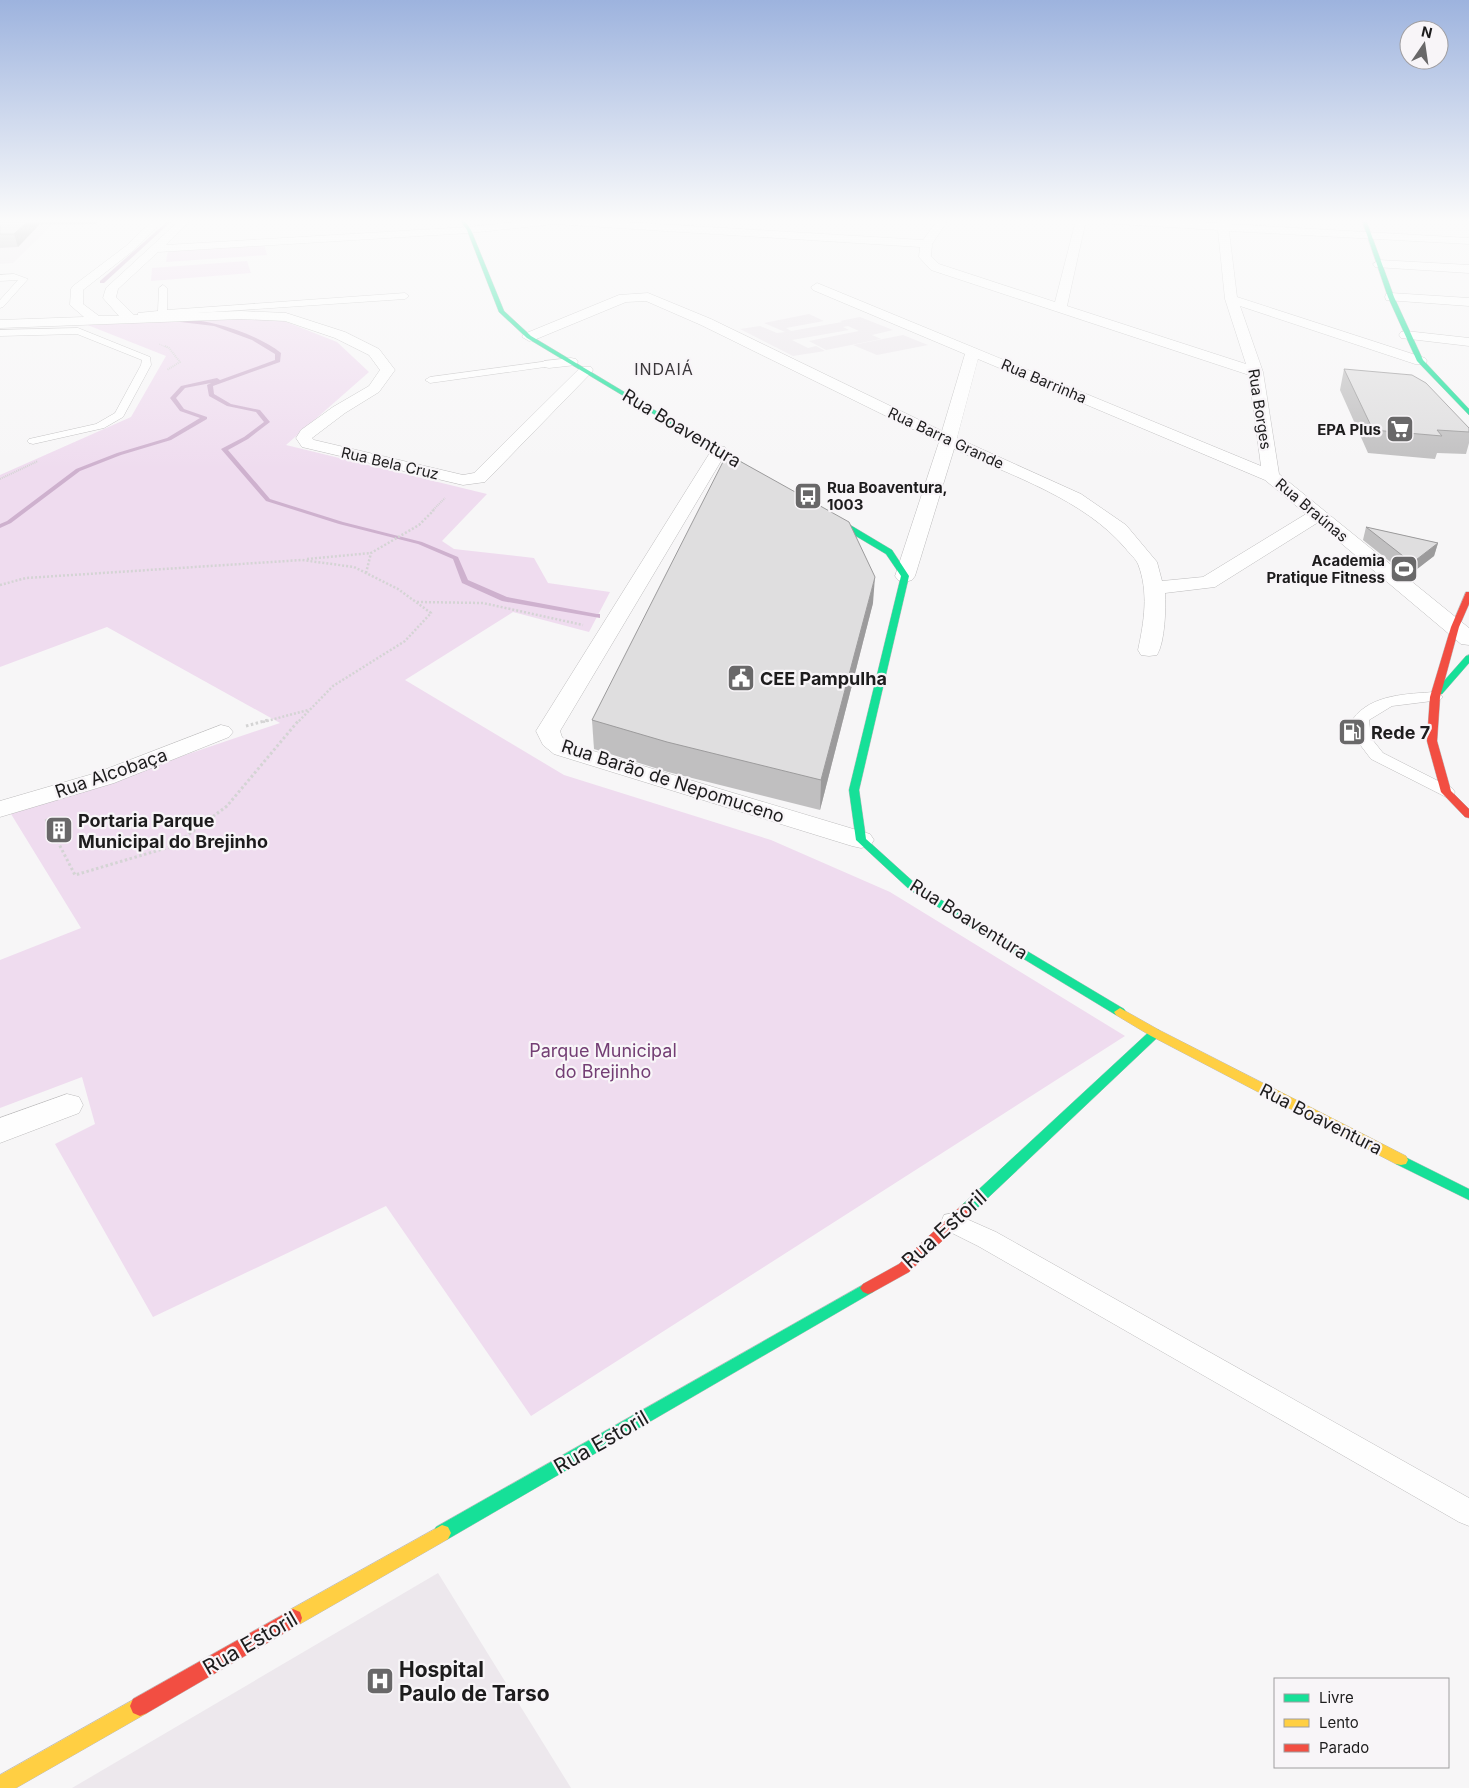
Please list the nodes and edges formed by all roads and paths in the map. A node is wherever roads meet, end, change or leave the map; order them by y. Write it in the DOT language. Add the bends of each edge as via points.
graph roads {
  1 [pos="77,303"];
  2 [pos="116,303"];
  3 [pos="162,303"];
  4 [pos="305,303"];
  5 [pos="499,303"];
  6 [pos="611,303"];
  7 [pos="663,303"];
  8 [pos="856,303"];
  9 [pos="1049,303"];
  10 [pos="1061,303"];
  11 [pos="1233,303"];
  12 [pos="1244,303"];
  13 [pos="1394,303"];
  14 [pos="1408,303"];
  15 [pos="1060,307"];
  16 [pos="162,314"];
  17 [pos="133,317"];
  18 [pos="97,322"];
  19 [pos="0,324"];
  20 [pos="0,333"];
  21 [pos="1406,335"];
  22 [pos="1422,336"];
  23 [pos="529,337"];
  24 [pos="1469,342"];
  25 [pos="973,352"];
  26 [pos="1434,352"];
  27 [pos="1418,357"];
  28 [pos="571,362"];
  29 [pos="549,364"];
  30 [pos="586,370"];
  31 [pos="1256,372"];
  32 [pos="430,380"];
  33 [pos="1461,388"];
  34 [pos="1469,413"];
  35 [pos="948,440"];
  36 [pos="33,442"];
  37 [pos="719,451"];
  38 [pos="1271,476"];
  39 [pos="471,479"];
  40 [pos="770,481"];
  41 [pos="812,507"];
  42 [pos="1317,515"];
  43 [pos="371,553"];
  44 [pos="302,560"];
  45 [pos="366,573"];
  46 [pos="905,576"];
  47 [pos="0,586"];
  48 [pos="1153,588"];
  49 [pos="1469,594"];
  50 [pos="416,602"];
  51 [pos="586,622"];
  52 [pos="1462,633"];
  53 [pos="1149,650"];
  54 [pos="1469,658"];
  55 [pos="1434,697"];
  56 [pos="309,710"];
  57 [pos="221,732"];
  58 [pos="1446,792"];
  59 [pos="36,799"];
  60 [pos="0,810"];
  61 [pos="1469,815"];
  62 [pos="861,840"];
  63 [pos="1155,1033"];
  64 [pos="67,1105"];
  65 [pos="0,1131"];
  66 [pos="1469,1195"];
  67 [pos="953,1222"];
  68 [pos="1469,1514"];
  69 [pos="0,1786"];
  1 -- 18 [label="street"];
  2 -- 17 [label="street"];
  3 -- 16 [label="lane"];
  4 -- 16 [label="lane"];
  5 -- 23 [label="street, Rua Boaventura" via="502,312"];
  6 -- 23 [label="street, Rua Barra Grande"];
  7 -- 35 [label="street, Rua Barra Grande"];
  8 -- 25 [label="street, Rua Barrinha"];
  9 -- 15 [label="street"];
  10 -- 15 [label="street"];
  11 -- 31 [label="street, Rua Borges"];
  12 -- 27 [label="street" via="1400,355"];
  13 -- 21 [label="street"];
  14 -- 22 [label="street"];
  15 -- 31 [label="street"];
  16 -- 17 [label="lane"];
  17 -- 18 [label="street"];
  17 -- 39 [label="street, Rua Bela Cruz" via="286,317 374,352 388,370 374,389 307,433 304,438 308,444"];
  18 -- 19 [label="street"];
  20 -- 36 [label="lane" via="78,331 147,359 119,415 100,426"];
  21 -- 22 [label="street"];
  21 -- 27 [label="street"];
  22 -- 24 [label="street"];
  22 -- 26 [label="street"];
  23 -- 28 [label="street, Rua Boaventura"];
  25 -- 35 [label="street"];
  25 -- 38 [label="street, Rua Barrinha"];
  27 -- 33 [label="street" via="1438,367"];
  27 -- 34 [label="street"];
  28 -- 29 [label="street"];
  28 -- 30 [label="street, Rua Boaventura"];
  29 -- 32 [label="lane"];
  30 -- 37 [label="street, Rua Boaventura"];
  30 -- 39 [label="street"];
  31 -- 38 [label="street, Rua Borges"];
  35 -- 46 [label="street"];
  35 -- 48 [label="street, Rua Barra Grande" via="1075,498 1119,530 1147,562"];
  37 -- 40 [label="street, Rua Boaventura"];
  37 -- 62 [label="street, Rua Barão de Nepomuceno" via="548,730 551,740 562,749"];
  38 -- 42 [label="street, Rua Braúnas"];
  39 -- 43 [label="path" via="419,525"];
  41 -- 46 [label="street" via="889,552"];
  42 -- 48 [label="street" via="1208,583"];
  42 -- 52 [label="street, Rua Braúnas"];
  43 -- 44 [label="path"];
  43 -- 45 [label="path"];
  44 -- 45 [label="path" via="354,567"];
  44 -- 47 [label="path" via="26,578"];
  45 -- 50 [label="path"];
  46 -- 62 [label="street" via="854,790"];
  48 -- 53 [label="street, Rua Barra Grande" via="1154,624"];
  49 -- 52 [label="street"];
  50 -- 51 [label="path" via="483,603 585,625"];
  50 -- 56 [label="path" via="431,612 406,641 333,686"];
  52 -- 55 [label="street"];
  54 -- 55 [label="street"];
  55 -- 58 [label="street" via="1432,741"];
  55 -- 58 [label="lane" via="1375,706 1361,719 1363,738 1377,756"];
  56 -- 57 [label="path"];
  56 -- 59 [label="path" via="228,806 173,846 75,875"];
  57 -- 59 [label="street, Rua Alcobaça" via="105,778"];
  58 -- 61 [label="street"];
  59 -- 60 [label="street, Rua Alcobaça"];
  62 -- 63 [label="street, Rua Boaventura" via="914,888"];
  63 -- 66 [label="street, Rua Boaventura"];
  63 -- 67 [label="street, Rua Estoril"];
  64 -- 65 [label="street"];
  67 -- 68 [label="lane"];
  67 -- 69 [label="street, Rua Estoril" via="904,1268"];
}
